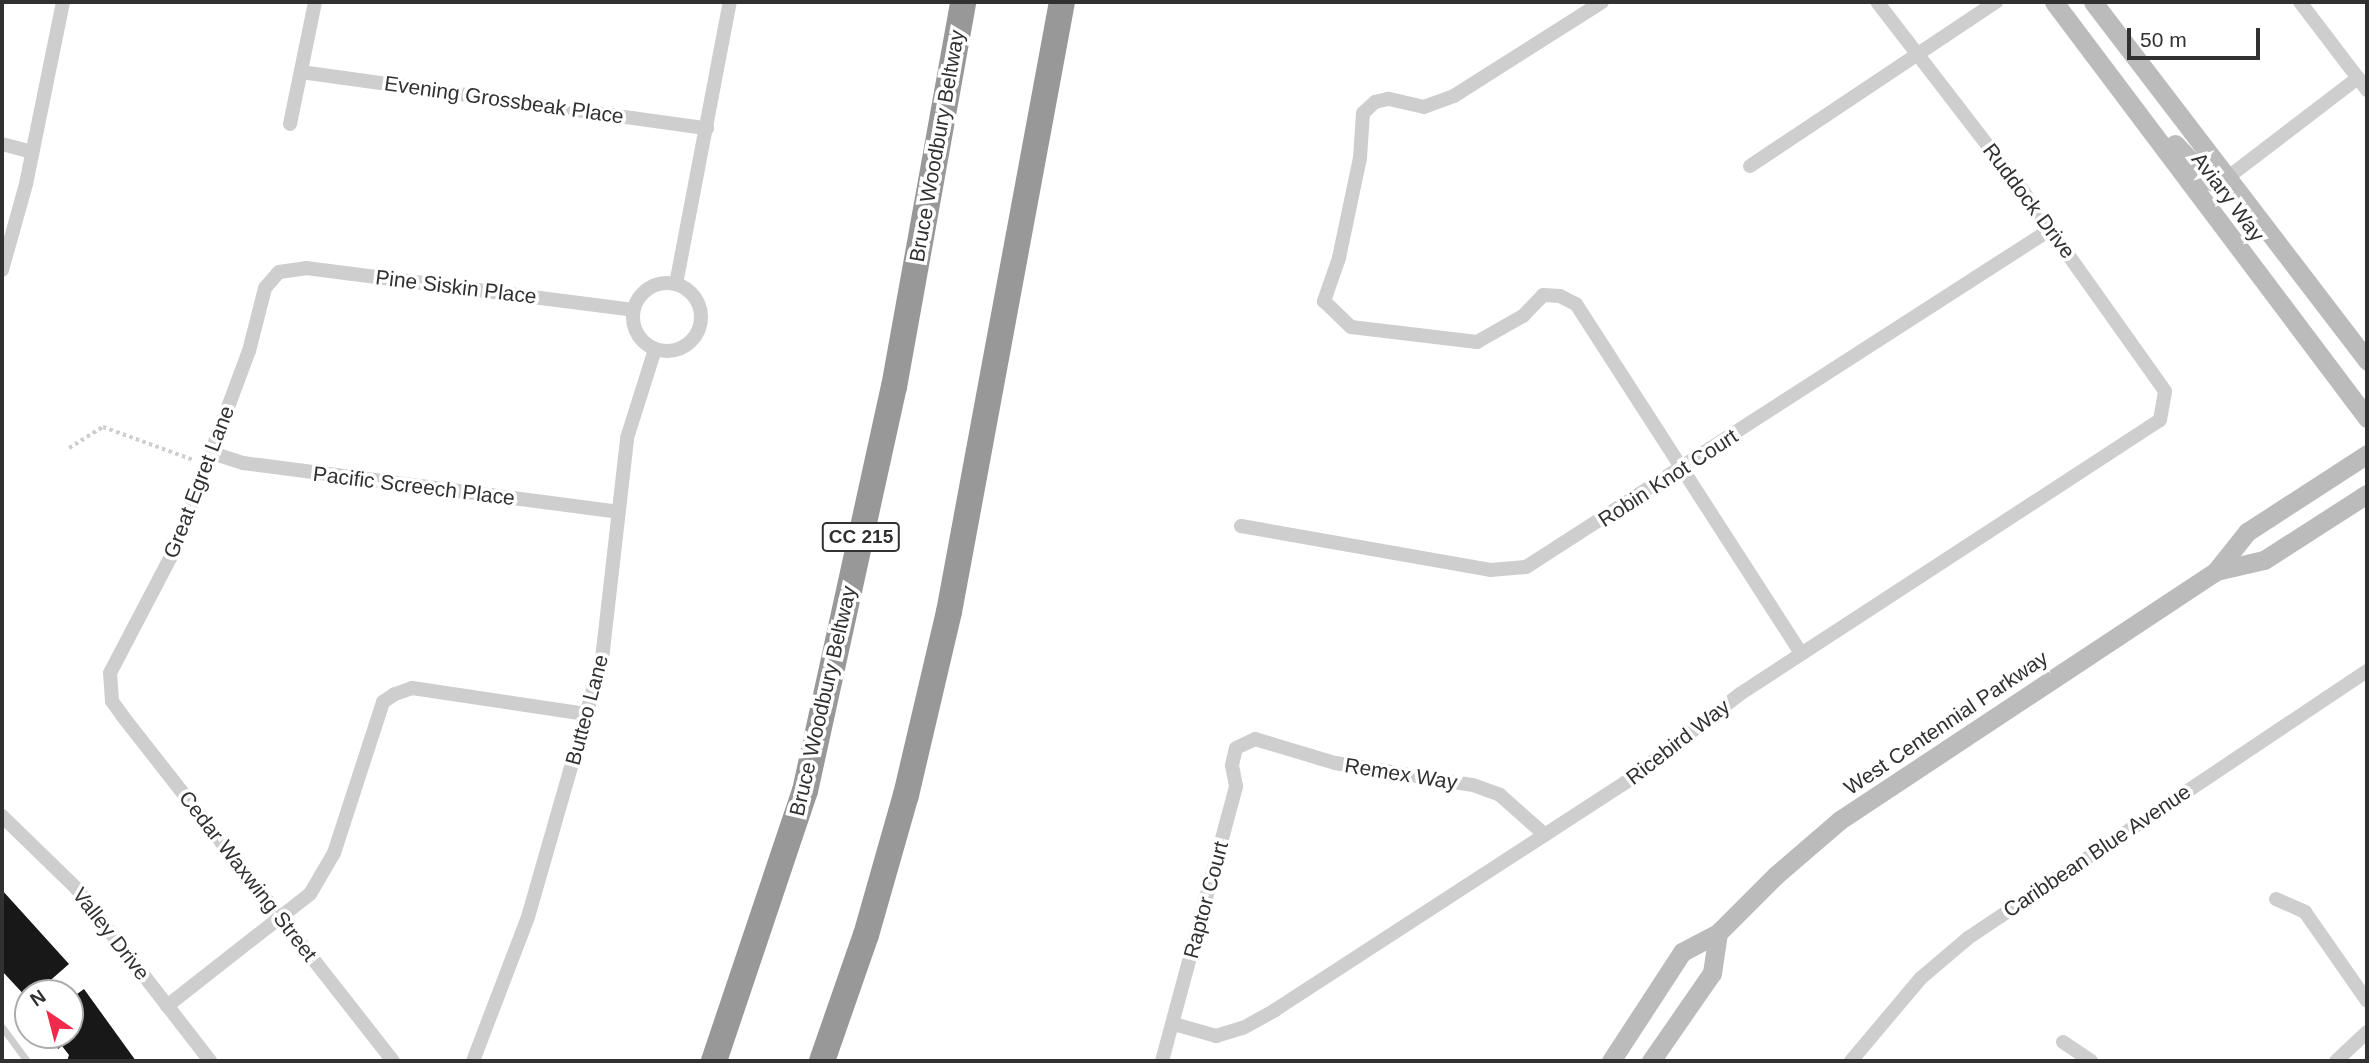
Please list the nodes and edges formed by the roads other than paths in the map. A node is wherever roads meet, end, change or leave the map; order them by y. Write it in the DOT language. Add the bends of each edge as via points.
graph roads {
  1 [pos="63,2"];
  2 [pos="315,2"];
  3 [pos="730,2"];
  4 [pos="963,2"];
  5 [pos="1062,2"];
  6 [pos="1602,2"];
  7 [pos="1877,2"];
  8 [pos="1996,2"];
  9 [pos="2054,2"];
  10 [pos="2093,2"];
  11 [pos="2300,2"];
  12 [pos="1917,55"];
  13 [pos="301,72"];
  14 [pos="2358,78"];
  15 [pos="2367,90"];
  16 [pos="2125,98"];
  17 [pos="290,124"];
  18 [pos="707,128"];
  19 [pos="2,144"];
  20 [pos="32,152"];
  21 [pos="1750,166"];
  22 [pos="2227,178"];
  23 [pos="2051,229"];
  24 [pos="2,270"];
  25 [pos="279,272"];
  26 [pos="676,284"];
  27 [pos="633,310"];
  28 [pos="655,349"];
  29 [pos="2367,361"];
  30 [pos="2164,407"];
  31 [pos="2367,418"];
  32 [pos="2367,454"];
  33 [pos="209,459"];
  34 [pos="1682,469"];
  35 [pos="2367,494"];
  36 [pos="618,512"];
  37 [pos="1241,526"];
  38 [pos="2216,571"];
  39 [pos="1801,653"];
  40 [pos="2367,671"];
  41 [pos="109,688"];
  42 [pos="586,714"];
  43 [pos="1245,743"];
  44 [pos="2,816"];
  45 [pos="1545,835"];
  46 [pos="2276,899"];
  47 [pos="283,918"];
  48 [pos="1718,933"];
  49 [pos="2367,1001"];
  50 [pos="167,1006"];
  51 [pos="1174,1024"];
  52 [pos="2,1027"];
  53 [pos="2367,1032"];
  54 [pos="2063,1042"];
  55 [pos="27,1061"];
  56 [pos="210,1061"];
  57 [pos="393,1061"];
  58 [pos="473,1061"];
  59 [pos="714,1061"];
  60 [pos="822,1061"];
  61 [pos="1161,1061"];
  62 [pos="1611,1061"];
  63 [pos="1651,1061"];
  64 [pos="1850,1061"];
  65 [pos="2091,1061"];
  66 [pos="2336,1061"];
  1 -- 20 [label="street"];
  2 -- 13 [label="street"];
  3 -- 18 [label="street"];
  4 -- 59 [label="highway, Bruce Woodbury Beltway / CC 215" via="894,387 805,791"];
  5 -- 60 [label="highway" via="949,612 906,795 866,935"];
  6 -- 34 [label="street" via="1454,96 1424,107 1388,99 1370,107 1359,125 1360,158 1339,258 1324,301 1351,327 1477,342 1523,316 1543,295 1559,296 1583,313"];
  7 -- 12 [label="street, Ruddock Drive"];
  8 -- 12 [label="street"];
  9 -- 16 [label="main road, Aviary Way"];
  10 -- 22 [label="main road, Aviary Way"];
  11 -- 14 [label="street"];
  12 -- 21 [label="street"];
  12 -- 23 [label="street, Ruddock Drive"];
  13 -- 17 [label="street"];
  13 -- 18 [label="street, Evening Grossbeak Place"];
  14 -- 15 [label="street"];
  14 -- 22 [label="street"];
  16 -- 22 [label="main road" via="2161,127 2201,175 2218,184"];
  16 -- 31 [label="main road, Aviary Way"];
  18 -- 26 [label="street"];
  19 -- 20 [label="street"];
  20 -- 24 [label="street"];
  22 -- 29 [label="main road, Aviary Way"];
  23 -- 30 [label="street, Ruddock Drive" via="2165,391"];
  23 -- 34 [label="street, Robin Knot Court"];
  25 -- 27 [label="street, Pine Siskin Place" via="306,268"];
  25 -- 33 [label="street, Great Egret Lane" via="265,288 249,351"];
  26 -- 27 [label="street" via="652,286"];
  26 -- 28 [label="street" via="697,300 700,325 681,348"];
  27 -- 28 [label="street" via="637,334"];
  28 -- 36 [label="street, Butteo Lane" via="633,410"];
  30 -- 39 [label="street, Ricebird Way" via="2160,420 2147,430 2128,437"];
  32 -- 38 [label="main road, West Centennial Parkway" via="2247,532"];
  33 -- 36 [label="street, Pacific Screech Place"];
  33 -- 41 [label="street, Great Egret Lane" via="176,547 110,673"];
  34 -- 37 [label="street, Robin Knot Court" via="1545,558 1508,570"];
  34 -- 39 [label="street"];
  35 -- 38 [label="main road, West Centennial Parkway" via="2264,560"];
  36 -- 42 [label="street, Butteo Lane" via="608,628"];
  38 -- 48 [label="main road, West Centennial Parkway" via="1840,820"];
  39 -- 45 [label="street, Ricebird Way" via="1625,783"];
  40 -- 64 [label="street, Caribbean Blue Avenue" via="1968,938 1904,997"];
  41 -- 47 [label="street, Cedar Waxwing Street" via="122,715"];
  42 -- 47 [label="street" via="412,688 383,702 346,820 322,876"];
  42 -- 58 [label="street, Butteo Lane" via="528,917"];
  43 -- 45 [label="street, Remex Way" via="1264,741 1335,763 1473,785 1500,795"];
  43 -- 51 [label="street, Raptor Court" via="1236,748 1232,765 1236,786"];
  44 -- 50 [label="street, Valley Drive" via="76,888"];
  45 -- 51 [label="street, Ricebird Way" via="1243,1028 1216,1036"];
  46 -- 49 [label="street" via="2305,912"];
  47 -- 50 [label="street"];
  47 -- 57 [label="street, Cedar Waxwing Street"];
  48 -- 62 [label="main road, West Centennial Parkway" via="1682,952"];
  48 -- 63 [label="main road" via="1712,973"];
  50 -- 56 [label="street, Valley Drive"];
  51 -- 61 [label="street, Raptor Court"];
  52 -- 55 [label="lane"];
  53 -- 66 [label="street"];
  54 -- 65 [label="street"];
}
